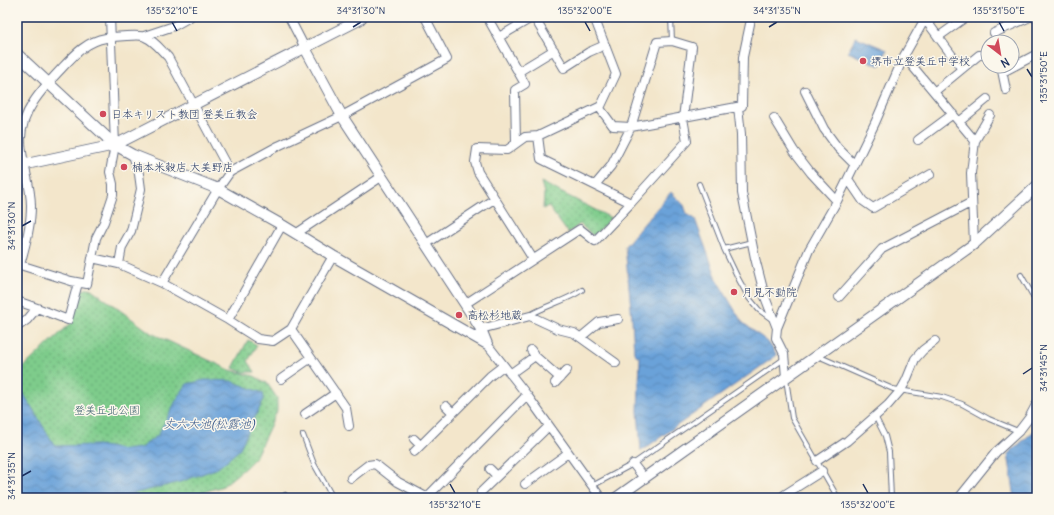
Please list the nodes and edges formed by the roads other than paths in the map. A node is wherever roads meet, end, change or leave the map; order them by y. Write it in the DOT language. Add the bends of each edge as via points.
graph roads {
  1 [pos="110,17"];
  2 [pos="190,17"];
  3 [pos="289,17"];
  4 [pos="425,17"];
  5 [pos="487,17"];
  6 [pos="533,17"];
  7 [pos="594,17"];
  8 [pos="671,17"];
  9 [pos="966,17"];
  10 [pos="1030,17"];
  11 [pos="1035,17"];
  12 [pos="360,18"];
  13 [pos="926,18"];
  14 [pos="1037,21"];
  15 [pos="750,24"];
  16 [pos="994,33"];
  17 [pos="144,36"];
  18 [pos="111,37"];
  19 [pos="499,37"];
  20 [pos="938,37"];
  21 [pos="672,41"];
  22 [pos="605,45"];
  23 [pos="305,48"];
  24 [pos="554,50"];
  25 [pos="17,54"];
  26 [pos="1037,54"];
  27 [pos="980,55"];
  28 [pos="904,56"];
  29 [pos="1020,61"];
  30 [pos="962,69"];
  31 [pos="518,72"];
  32 [pos="1003,74"];
  33 [pos="48,83"];
  34 [pos="1006,90"];
  35 [pos="805,91"];
  36 [pos="934,92"];
  37 [pos="987,99"];
  38 [pos="194,106"];
  39 [pos="599,107"];
  40 [pos="738,107"];
  41 [pos="953,114"];
  42 [pos="990,115"];
  43 [pos="342,116"];
  44 [pos="683,118"];
  45 [pos="774,118"];
  46 [pos="959,122"];
  47 [pos="631,128"];
  48 [pos="538,136"];
  49 [pos="918,140"];
  50 [pos="975,141"];
  51 [pos="19,143"];
  52 [pos="516,143"];
  53 [pos="115,145"];
  54 [pos="133,155"];
  55 [pos="21,165"];
  56 [pos="855,165"];
  57 [pos="230,172"];
  58 [pos="930,174"];
  59 [pos="381,177"];
  60 [pos="848,179"];
  61 [pos="699,184"];
  62 [pos="595,185"];
  63 [pos="1037,186"];
  64 [pos="218,189"];
  65 [pos="494,198"];
  66 [pos="837,201"];
  67 [pos="972,202"];
  68 [pos="631,203"];
  69 [pos="282,225"];
  70 [pos="297,233"];
  71 [pos="752,242"];
  72 [pos="426,244"];
  73 [pos="974,244"];
  74 [pos="724,249"];
  75 [pos="333,256"];
  76 [pos="92,258"];
  77 [pos="533,258"];
  78 [pos="119,264"];
  79 [pos="18,265"];
  80 [pos="1021,275"];
  81 [pos="78,282"];
  82 [pos="162,283"];
  83 [pos="582,290"];
  84 [pos="839,297"];
  85 [pos="17,301"];
  86 [pos="1037,303"];
  87 [pos="465,304"];
  88 [pos="37,308"];
  89 [pos="530,316"];
  90 [pos="618,319"];
  91 [pos="228,320"];
  92 [pos="776,325"];
  93 [pos="17,327"];
  94 [pos="291,329"];
  95 [pos="481,329"];
  96 [pos="580,337"];
  97 [pos="934,341"];
  98 [pos="487,344"];
  99 [pos="816,356"];
  100 [pos="311,358"];
  101 [pos="784,358"];
  102 [pos="616,363"];
  103 [pos="503,366"];
  104 [pos="567,370"];
  105 [pos="510,374"];
  106 [pos="786,377"];
  107 [pos="280,379"];
  108 [pos="901,390"];
  109 [pos="336,393"];
  110 [pos="527,395"];
  111 [pos="1037,403"];
  112 [pos="446,406"];
  113 [pos="453,413"];
  114 [pos="305,414"];
  115 [pos="875,416"];
  116 [pos="348,426"];
  117 [pos="549,426"];
  118 [pos="1019,431"];
  119 [pos="303,435"];
  120 [pos="414,439"];
  121 [pos="420,446"];
  122 [pos="414,452"];
  123 [pos="568,453"];
  124 [pos="817,461"];
  125 [pos="633,464"];
  126 [pos="490,469"];
  127 [pos="822,471"];
  128 [pos="497,476"];
  129 [pos="351,478"];
  130 [pos="644,478"];
  131 [pos="525,484"];
  132 [pos="592,486"];
  133 [pos="481,492"];
  134 [pos="333,498"];
  135 [pos="428,498"];
  136 [pos="601,498"];
  137 [pos="616,498"];
  138 [pos="783,498"];
  139 [pos="838,498"];
  140 [pos="891,498"];
  141 [pos="959,498"];
  1 -- 18 [label="street"];
  2 -- 17 [label="street" via="174,26"];
  3 -- 23 [label="street"];
  4 -- 43 [label="street" via="447,59"];
  5 -- 19 [label="street"];
  6 -- 19 [label="street"];
  6 -- 24 [label="street"];
  7 -- 22 [label="street"];
  8 -- 21 [label="lane"];
  9 -- 20 [label="street"];
  10 -- 16 [label="street"];
  11 -- 14 [label="street"];
  12 -- 23 [label="street"];
  13 -- 20 [label="street"];
  13 -- 28 [label="street"];
  15 -- 40 [label="street" via="744,57 742,106"];
  17 -- 18 [label="street"];
  17 -- 38 [label="street" via="168,57"];
  18 -- 33 [label="street" via="96,39 82,47"];
  18 -- 53 [label="street"];
  19 -- 31 [label="street"];
  20 -- 30 [label="street"];
  21 -- 44 [label="street" via="692,47"];
  21 -- 47 [label="street" via="656,42"];
  22 -- 24 [label="street" via="564,68"];
  22 -- 39 [label="street" via="616,74"];
  23 -- 38 [label="street"];
  23 -- 43 [label="street"];
  24 -- 31 [label="street"];
  25 -- 33 [label="street"];
  26 -- 29 [label="street"];
  27 -- 30 [label="street"];
  28 -- 36 [label="street"];
  28 -- 56 [label="street"];
  30 -- 36 [label="street"];
  31 -- 52 [label="street" via="525,84 515,90"];
  32 -- 34 [label="street"];
  33 -- 51 [label="street" via="32,102"];
  33 -- 53 [label="street"];
  35 -- 56 [label="street" via="824,129"];
  36 -- 41 [label="street"];
  37 -- 46 [label="street"];
  38 -- 53 [label="street"];
  38 -- 57 [label="street"];
  39 -- 47 [label="street" via="613,126"];
  39 -- 48 [label="street"];
  40 -- 44 [label="street"];
  40 -- 71 [label="street" via="742,192"];
  41 -- 46 [label="street"];
  41 -- 49 [label="street"];
  42 -- 50 [label="street"];
  43 -- 57 [label="street"];
  43 -- 59 [label="street"];
  44 -- 47 [label="street"];
  44 -- 68 [label="street" via="687,141"];
  45 -- 66 [label="street" via="794,151"];
  46 -- 50 [label="street"];
  47 -- 62 [label="street" via="611,166"];
  48 -- 52 [label="street" via="525,137"];
  48 -- 62 [label="street" via="541,159"];
  50 -- 67 [label="street" via="971,173"];
  51 -- 55 [label="street"];
  52 -- 65 [label="street" via="507,150 477,149 475,162 478,172"];
  53 -- 54 [label="street"];
  53 -- 55 [label="street"];
  53 -- 76 [label="street" via="110,172 112,195 96,238"];
  54 -- 64 [label="street"];
  54 -- 78 [label="street" via="140,174 141,188 131,231 122,247"];
  55 -- 79 [label="street" via="29,184 31,206 29,231"];
  56 -- 60 [label="street"];
  57 -- 64 [label="street"];
  58 -- 60 [label="street" via="873,208 863,201"];
  59 -- 70 [label="street"];
  59 -- 72 [label="street"];
  60 -- 66 [label="street"];
  61 -- 74 [label="lane"];
  62 -- 68 [label="street"];
  63 -- 73 [label="street"];
  64 -- 69 [label="street"];
  64 -- 82 [label="street"];
  65 -- 72 [label="street"];
  65 -- 77 [label="street"];
  66 -- 92 [label="street" via="810,250"];
  67 -- 73 [label="street"];
  67 -- 84 [label="street" via="882,249"];
  68 -- 77 [label="street" via="595,241 580,229"];
  69 -- 70 [label="street"];
  69 -- 91 [label="street"];
  70 -- 75 [label="street"];
  71 -- 74 [label="lane"];
  71 -- 92 [label="street" via="765,297"];
  72 -- 87 [label="street"];
  73 -- 99 [label="street"];
  74 -- 92 [label="lane" via="749,298 758,310"];
  75 -- 94 [label="street"];
  75 -- 98 [label="street"];
  76 -- 78 [label="street"];
  76 -- 81 [label="street" via="88,284"];
  77 -- 87 [label="street"];
  78 -- 82 [label="street"];
  79 -- 81 [label="street"];
  80 -- 86 [label="lane"];
  81 -- 88 [label="street" via="68,320"];
  82 -- 91 [label="street"];
  83 -- 89 [label="lane"];
  85 -- 88 [label="street"];
  87 -- 95 [label="street"];
  88 -- 93 [label="street"];
  89 -- 95 [label="street"];
  89 -- 96 [label="street"];
  90 -- 96 [label="street" via="599,322"];
  91 -- 94 [label="street" via="258,339 273,341"];
  92 -- 101 [label="street" via="776,338"];
  94 -- 100 [label="street"];
  95 -- 98 [label="street"];
  96 -- 102 [label="street"];
  97 -- 108 [label="street" via="915,359"];
  98 -- 103 [label="street"];
  99 -- 106 [label="street"];
  99 -- 108 [label="lane" via="893,389"];
  100 -- 107 [label="street"];
  100 -- 109 [label="street"];
  101 -- 106 [label="street"];
  101 -- 125 [label="lane"];
  103 -- 105 [label="street"];
  103 -- 113 [label="street"];
  104 -- 105 [label="street" via="557,381 533,353"];
  105 -- 110 [label="street"];
  106 -- 124 [label="lane" via="792,418"];
  106 -- 130 [label="street"];
  108 -- 115 [label="street"];
  108 -- 118 [label="lane" via="942,397"];
  109 -- 114 [label="street"];
  109 -- 116 [label="street" via="346,408"];
  110 -- 117 [label="street"];
  110 -- 135 [label="street"];
  111 -- 118 [label="street"];
  112 -- 113 [label="street"];
  113 -- 121 [label="street"];
  115 -- 124 [label="street" via="847,441"];
  115 -- 140 [label="lane" via="885,436 889,452"];
  117 -- 123 [label="street"];
  117 -- 128 [label="street"];
  118 -- 141 [label="street" via="996,452"];
  119 -- 134 [label="lane" via="314,464"];
  120 -- 121 [label="street"];
  121 -- 122 [label="street"];
  123 -- 131 [label="street"];
  123 -- 132 [label="street"];
  124 -- 127 [label="lane"];
  125 -- 130 [label="street"];
  125 -- 132 [label="lane"];
  126 -- 128 [label="street"];
  127 -- 138 [label="street"];
  127 -- 139 [label="lane"];
  128 -- 133 [label="street"];
  129 -- 135 [label="street" via="375,464 398,482"];
  130 -- 137 [label="street"];
  132 -- 136 [label="street"];
}
